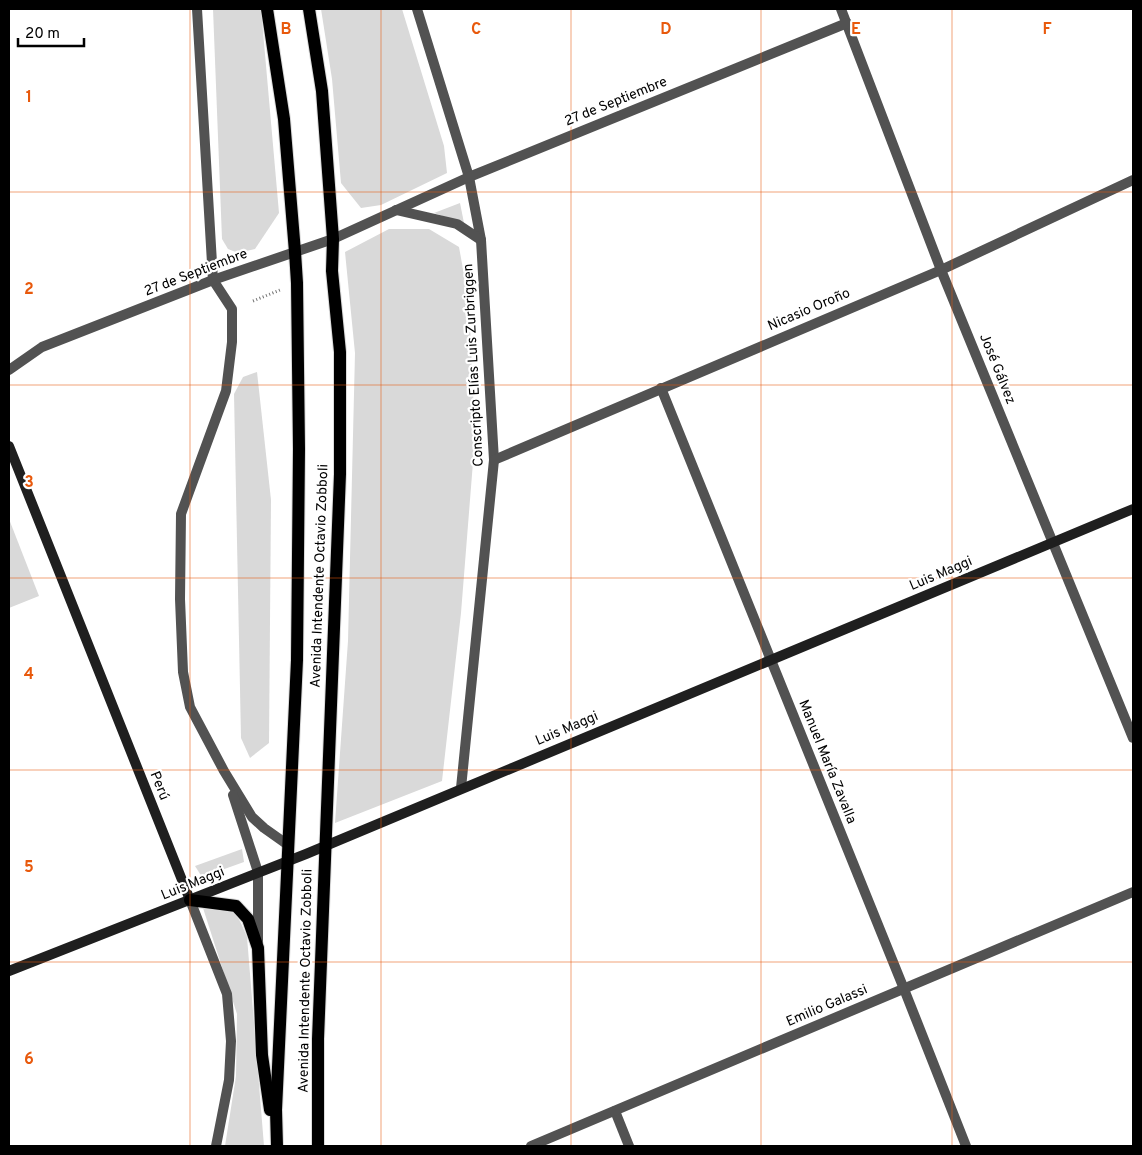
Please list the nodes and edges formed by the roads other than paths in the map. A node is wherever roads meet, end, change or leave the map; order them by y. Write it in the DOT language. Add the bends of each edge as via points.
graph roads {
  1 [pos="197,9"];
  2 [pos="267,9"];
  3 [pos="309,9"];
  4 [pos="417,9"];
  5 [pos="841,9"];
  6 [pos="847,23"];
  7 [pos="470,177"];
  8 [pos="1133,180"];
  9 [pos="396,210"];
  10 [pos="333,239"];
  11 [pos="481,240"];
  12 [pos="295,252"];
  13 [pos="941,270"];
  14 [pos="213,280"];
  15 [pos="9,370"];
  16 [pos="661,388"];
  17 [pos="9,446"];
  18 [pos="494,460"];
  19 [pos="1133,509"];
  20 [pos="1053,542"];
  21 [pos="771,660"];
  22 [pos="1133,738"];
  23 [pos="224,771"];
  24 [pos="461,788"];
  25 [pos="288,845"];
  26 [pos="324,845"];
  27 [pos="288,860"];
  28 [pos="258,872"];
  29 [pos="1133,892"];
  30 [pos="190,900"];
  31 [pos="258,948"];
  32 [pos="9,971"];
  33 [pos="904,988"];
  34 [pos="615,1111"];
  35 [pos="216,1146"];
  36 [pos="277,1146"];
  37 [pos="318,1146"];
  38 [pos="531,1146"];
  39 [pos="629,1146"];
  40 [pos="966,1146"];
  1 -- 14 [label="street"];
  2 -- 12 [label="main road, Avenida Intendente Octavio Zobboli" via="284,119"];
  3 -- 10 [label="main road, Avenida Intendente Octavio Zobboli" via="322,91"];
  4 -- 7 [label="street, Conscripto Elías Luis Zurbriggen"];
  5 -- 6 [label="street, José Gálvez"];
  6 -- 7 [label="street, 27 de Septiembre"];
  6 -- 13 [label="street, José Gálvez"];
  7 -- 9 [label="street, 27 de Septiembre"];
  7 -- 11 [label="street, Conscripto Elías Luis Zurbriggen"];
  8 -- 13 [label="street, Nicasio Oroño"];
  9 -- 10 [label="street, 27 de Septiembre"];
  9 -- 11 [label="street" via="457,224"];
  10 -- 12 [label="street, 27 de Septiembre"];
  10 -- 26 [label="main road, Avenida Intendente Octavio Zobboli" via="332,271 340,352 340,474"];
  11 -- 18 [label="street, Conscripto Elías Luis Zurbriggen"];
  12 -- 14 [label="street, 27 de Septiembre"];
  12 -- 25 [label="main road, Avenida Intendente Octavio Zobboli" via="299,449 297,640"];
  13 -- 16 [label="street, Nicasio Oroño"];
  13 -- 20 [label="street, José Gálvez"];
  14 -- 15 [label="street, 27 de Septiembre" via="42,347"];
  14 -- 23 [label="street" via="232,309 232,342 226,391 181,514 180,599 183,672 190,707"];
  16 -- 18 [label="street, Nicasio Oroño"];
  16 -- 21 [label="street, Manuel María Zavalla"];
  17 -- 30 [label="street, Perú"];
  18 -- 24 [label="street, Conscripto Elías Luis Zurbriggen"];
  19 -- 20 [label="street, Luis Maggi"];
  20 -- 21 [label="street, Luis Maggi"];
  20 -- 22 [label="street, José Gálvez"];
  21 -- 24 [label="street, Luis Maggi"];
  21 -- 33 [label="street, Manuel María Zavalla"];
  23 -- 25 [label="street" via="252,817"];
  23 -- 28 [label="street"];
  24 -- 26 [label="street, Luis Maggi"];
  25 -- 27 [label="main road, Avenida Intendente Octavio Zobboli"];
  26 -- 27 [label="street, Luis Maggi"];
  26 -- 37 [label="main road, Avenida Intendente Octavio Zobboli"];
  27 -- 28 [label="street, Luis Maggi"];
  27 -- 36 [label="main road, Avenida Intendente Octavio Zobboli"];
  28 -- 30 [label="street, Luis Maggi"];
  28 -- 31 [label="street"];
  29 -- 33 [label="street, Emilio Galassi"];
  30 -- 31 [label="main road" via="236,906 248,918"];
  30 -- 32 [label="street, Luis Maggi"];
  30 -- 35 [label="street, Perú" via="227,994 231,1041 229,1080"];
  31 -- 36 [label="main road" via="262,1055"];
  33 -- 34 [label="street, Emilio Galassi"];
  33 -- 40 [label="street, Manuel María Zavalla"];
  34 -- 38 [label="street, Emilio Galassi"];
  34 -- 39 [label="street"];
}
